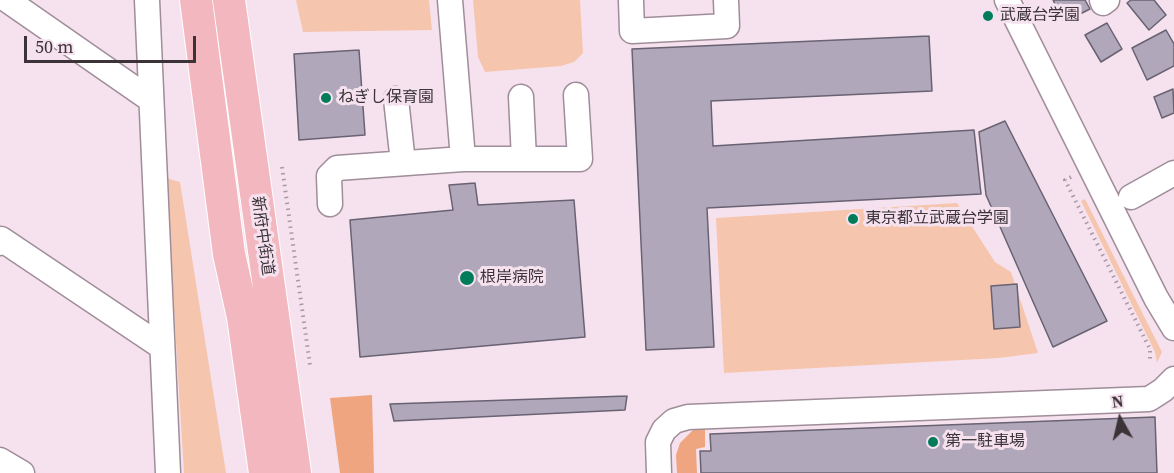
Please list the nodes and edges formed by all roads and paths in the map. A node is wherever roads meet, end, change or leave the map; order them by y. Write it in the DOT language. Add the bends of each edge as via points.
graph roads {
  1 [pos="7,0"];
  2 [pos="147,0"];
  3 [pos="196,0"];
  4 [pos="213,0"];
  5 [pos="229,0"];
  6 [pos="450,0"];
  7 [pos="631,0"];
  8 [pos="726,0"];
  9 [pos="1007,0"];
  10 [pos="1102,0"];
  11 [pos="1107,0"];
  12 [pos="576,95"];
  13 [pos="521,97"];
  14 [pos="396,99"];
  15 [pos="151,100"];
  16 [pos="464,159"];
  17 [pos="524,159"];
  18 [pos="403,163"];
  19 [pos="1174,173"];
  20 [pos="1072,176"];
  21 [pos="1131,197"];
  22 [pos="330,204"];
  23 [pos="0,243"];
  24 [pos="243,317"];
  25 [pos="1174,328"];
  26 [pos="162,347"];
  27 [pos="1150,362"];
  28 [pos="1174,379"];
  29 [pos="1174,398"];
  30 [pos="1149,399"];
  31 [pos="0,460"];
  32 [pos="22,473"];
  33 [pos="168,473"];
  34 [pos="265,473"];
  35 [pos="295,473"];
  36 [pos="659,473"];
  1 -- 15 [label="street"];
  2 -- 15 [label="street"];
  3 -- 24 [label="main road, 新府中街道" via="229,254"];
  4 -- 24 [label="main road, 新府中街道" via="242,210"];
  5 -- 35 [label="main road, 新府中街道"];
  6 -- 16 [label="street"];
  7 -- 8 [label="street" via="632,31 727,26"];
  9 -- 25 [label="street"];
  10 -- 11 [label="street"];
  12 -- 17 [label="street" via="580,159"];
  13 -- 17 [label="street"];
  14 -- 18 [label="street"];
  15 -- 26 [label="street"];
  16 -- 17 [label="street"];
  16 -- 18 [label="street"];
  18 -- 22 [label="street" via="337,168 329,176"];
  19 -- 21 [label="street"];
  20 -- 27 [label="path" via="1065,180 1150,349"];
  23 -- 26 [label="street" via="1,239"];
  24 -- 34 [label="main road, 新府中街道"];
  26 -- 33 [label="street"];
  28 -- 30 [label="street"];
  29 -- 30 [label="street"];
  30 -- 36 [label="street" via="688,417 674,421 664,430 658,442"];
  31 -- 32 [label="street"];
}
